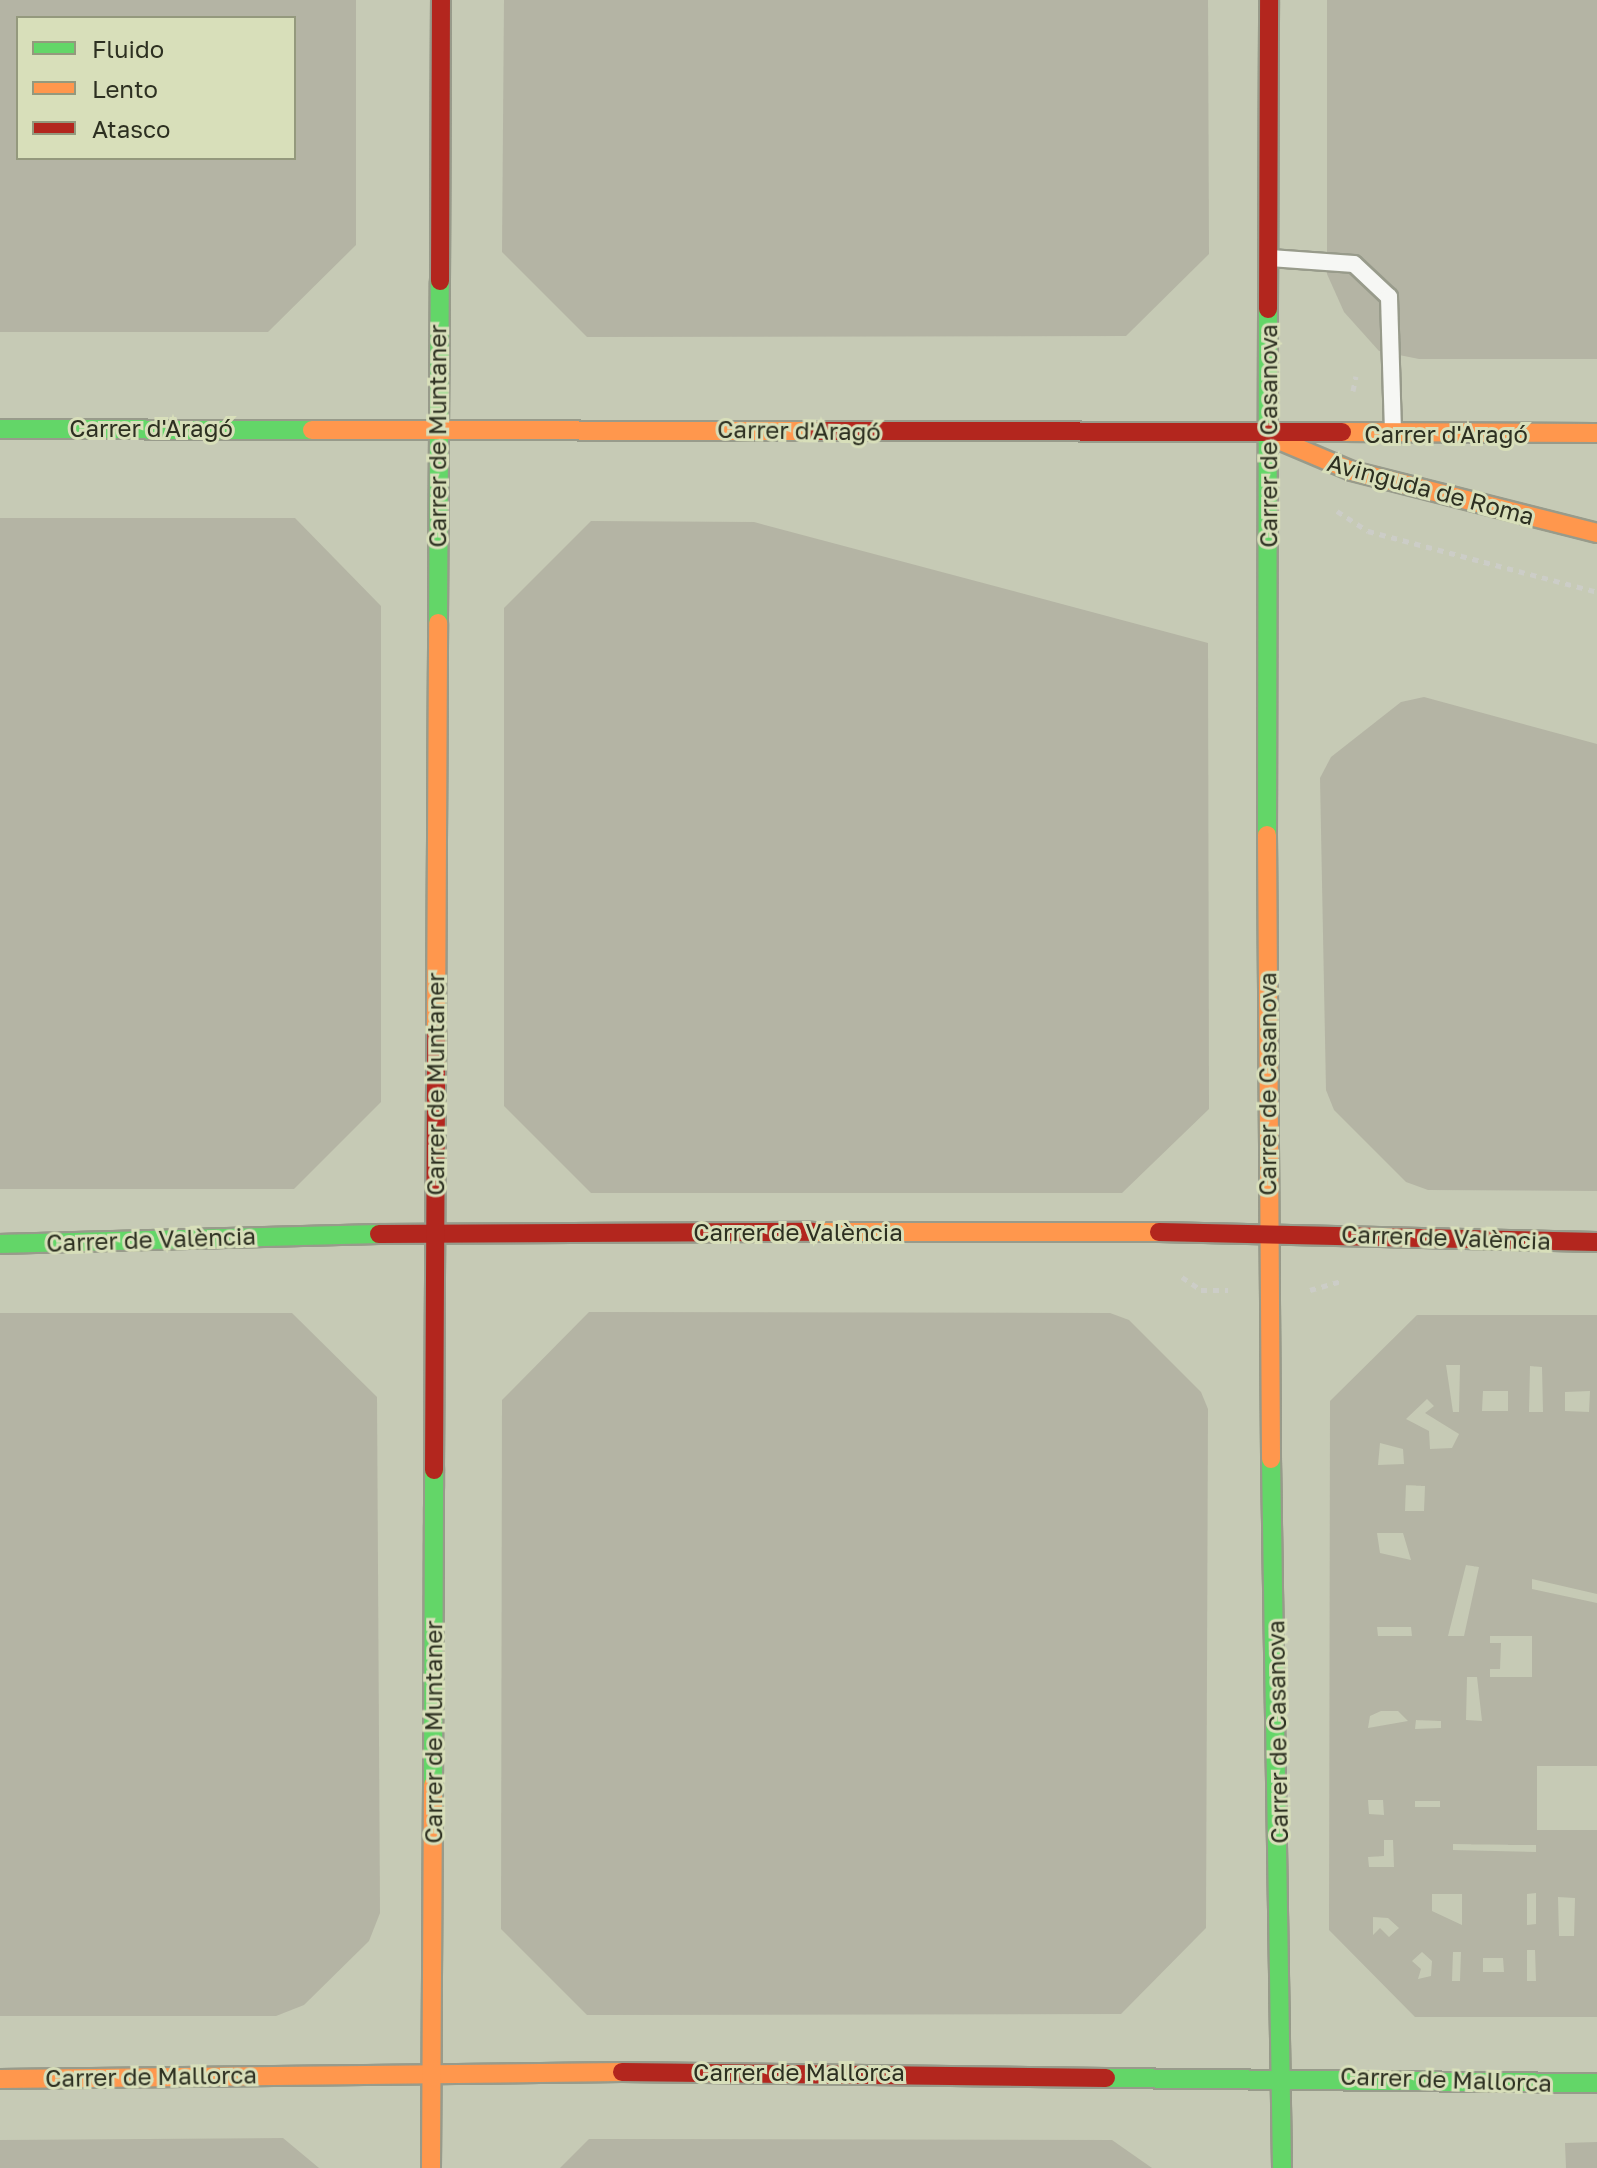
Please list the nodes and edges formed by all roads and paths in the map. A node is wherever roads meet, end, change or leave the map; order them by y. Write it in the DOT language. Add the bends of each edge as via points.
graph roads {
  1 [pos="441,0"];
  2 [pos="1269,0"];
  3 [pos="1267,258"];
  4 [pos="1356,376"];
  5 [pos="1353,391"];
  6 [pos="437,428"];
  7 [pos="0,429"];
  8 [pos="1597,433"];
  9 [pos="1393,434"];
  10 [pos="1268,435"];
  11 [pos="1368,531"];
  12 [pos="1597,533"];
  13 [pos="1597,592"];
  14 [pos="1267,1232"];
  15 [pos="434,1235"];
  16 [pos="1597,1242"];
  17 [pos="0,1244"];
  18 [pos="431,2070"];
  19 [pos="1284,2075"];
  20 [pos="0,2079"];
  21 [pos="1597,2083"];
  22 [pos="431,2168"];
  23 [pos="1282,2168"];
  1 -- 6 [label="main road, Carrer de Muntaner"];
  2 -- 3 [label="main road, Carrer de Casanova"];
  3 -- 9 [label="lane" via="1354,264 1389,297"];
  3 -- 10 [label="main road, Carrer de Casanova"];
  4 -- 5 [label="path, Carrer d'Aragó"];
  6 -- 7 [label="main road, Carrer d'Aragó"];
  6 -- 10 [label="main road, Carrer d'Aragó"];
  6 -- 15 [label="main road, Carrer de Muntaner"];
  8 -- 9 [label="main road, Carrer d'Aragó"];
  9 -- 10 [label="main road, Carrer d'Aragó"];
  10 -- 12 [label="main road, Avinguda de Roma" via="1352,471"];
  10 -- 14 [label="main road, Carrer de Casanova"];
  11 -- 13 [label="path"];
  14 -- 15 [label="main road, Carrer de València"];
  14 -- 16 [label="main road, Carrer de València"];
  14 -- 19 [label="main road, Carrer de Casanova"];
  15 -- 17 [label="main road, Carrer de València"];
  15 -- 18 [label="main road, Carrer de Muntaner"];
  18 -- 19 [label="main road, Carrer de Mallorca"];
  18 -- 20 [label="main road, Carrer de Mallorca"];
  18 -- 22 [label="main road, Carrer de Muntaner"];
  19 -- 21 [label="main road, Carrer de Mallorca"];
  19 -- 23 [label="main road, Carrer de Casanova"];
}
